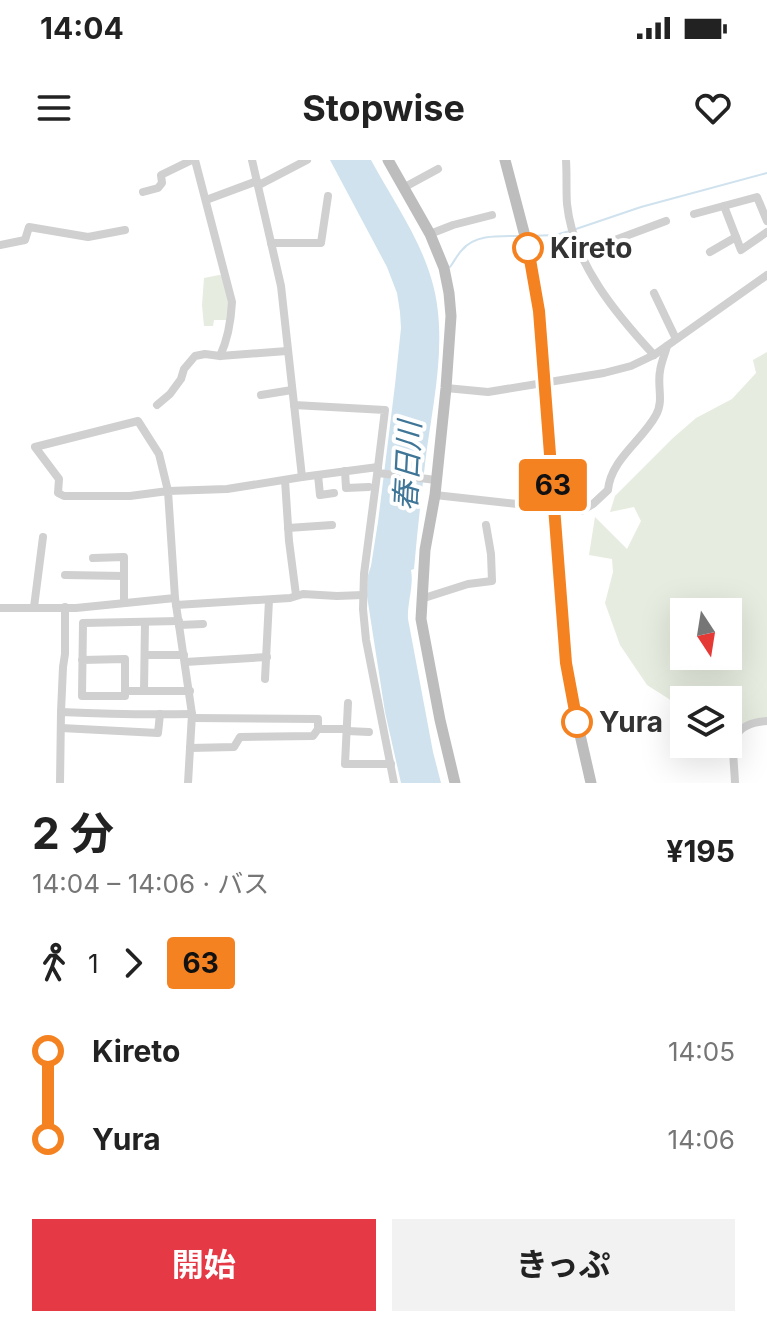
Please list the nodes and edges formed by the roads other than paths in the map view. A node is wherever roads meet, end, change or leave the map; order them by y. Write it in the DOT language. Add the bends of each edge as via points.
graph roads {
  1 [pos="194,160"];
  2 [pos="252,160"];
  3 [pos="307,160"];
  4 [pos="388,160"];
  5 [pos="505,160"];
  6 [pos="566,160"];
  7 [pos="438,169"];
  8 [pos="258,183"];
  9 [pos="403,188"];
  10 [pos="143,192"];
  11 [pos="328,196"];
  12 [pos="206,200"];
  13 [pos="724,206"];
  14 [pos="694,214"];
  15 [pos="492,215"];
  16 [pos="666,221"];
  17 [pos="767,221"];
  18 [pos="125,230"];
  19 [pos="767,232"];
  20 [pos="430,234"];
  21 [pos="736,237"];
  22 [pos="271,243"];
  23 [pos="0,245"];
  24 [pos="710,252"];
  25 [pos="580,253"];
  26 [pos="767,275"];
  27 [pos="654,293"];
  28 [pos="676,339"];
  29 [pos="667,346"];
  30 [pos="287,351"];
  31 [pos="654,355"];
  32 [pos="220,356"];
  33 [pos="545,383"];
  34 [pos="446,388"];
  35 [pos="292,390"];
  36 [pos="261,395"];
  37 [pos="157,405"];
  38 [pos="294,405"];
  39 [pos="378,470"];
  40 [pos="345,471"];
  41 [pos="318,475"];
  42 [pos="302,477"];
  43 [pos="285,480"];
  44 [pos="436,480"];
  45 [pos="369,487"];
  46 [pos="168,491"];
  47 [pos="334,493"];
  48 [pos="435,495"];
  49 [pos="555,509"];
  50 [pos="332,525"];
  51 [pos="486,525"];
  52 [pos="288,528"];
  53 [pos="43,537"];
  54 [pos="93,558"];
  55 [pos="65,575"];
  56 [pos="124,576"];
  57 [pos="296,595"];
  58 [pos="363,595"];
  59 [pos="421,599"];
  60 [pos="269,600"];
  61 [pos="176,602"];
  62 [pos="124,603"];
  63 [pos="34,607"];
  64 [pos="65,607"];
  65 [pos="0,608"];
  66 [pos="145,622"];
  67 [pos="179,623"];
  68 [pos="203,624"];
  69 [pos="145,655"];
  70 [pos="267,657"];
  71 [pos="185,658"];
  72 [pos="82,660"];
  73 [pos="265,679"];
  74 [pos="125,691"];
  75 [pos="144,691"];
  76 [pos="190,691"];
  77 [pos="348,703"];
  78 [pos="61,712"];
  79 [pos="160,714"];
  80 [pos="192,716"];
  81 [pos="767,721"];
  82 [pos="61,728"];
  83 [pos="318,729"];
  84 [pos="347,730"];
  85 [pos="369,732"];
  86 [pos="190,748"];
  87 [pos="391,764"];
  88 [pos="60,783"];
  89 [pos="188,783"];
  90 [pos="394,783"];
  91 [pos="455,783"];
  92 [pos="591,783"];
  93 [pos="735,783"];
  1 -- 10 [label="street" via="161,175 158,188"];
  1 -- 12 [label="street"];
  2 -- 8 [label="street"];
  3 -- 8 [label="street"];
  4 -- 9 [label="main road"];
  5 -- 33 [label="main road" via="537,299"];
  6 -- 25 [label="street" via="567,206"];
  7 -- 9 [label="street"];
  8 -- 12 [label="street"];
  8 -- 22 [label="street"];
  9 -- 20 [label="main road"];
  11 -- 22 [label="street" via="321,243"];
  12 -- 32 [label="street" via="232,302"];
  13 -- 14 [label="street"];
  13 -- 17 [label="street" via="757,197"];
  13 -- 21 [label="street"];
  15 -- 20 [label="street"];
  16 -- 25 [label="street"];
  18 -- 23 [label="street" via="88,237 29,227 25,240"];
  19 -- 21 [label="street" via="741,250"];
  20 -- 34 [label="main road" via="449,293"];
  21 -- 24 [label="street"];
  22 -- 30 [label="street"];
  25 -- 31 [label="street" via="622,321"];
  26 -- 28 [label="street"];
  27 -- 28 [label="street"];
  28 -- 29 [label="street"];
  29 -- 31 [label="street"];
  29 -- 49 [label="street" via="656,416 620,461 608,490 581,511"];
  30 -- 32 [label="street"];
  30 -- 35 [label="street"];
  31 -- 33 [label="street" via="631,366"];
  32 -- 37 [label="street" via="195,356"];
  33 -- 34 [label="street" via="488,392"];
  33 -- 49 [label="main road"];
  34 -- 44 [label="main road"];
  35 -- 36 [label="street"];
  35 -- 38 [label="street"];
  38 -- 39 [label="street" via="385,410"];
  38 -- 42 [label="street"];
  39 -- 40 [label="street"];
  39 -- 44 [label="street"];
  39 -- 58 [label="street"];
  40 -- 41 [label="street"];
  40 -- 45 [label="street" via="346,488"];
  41 -- 42 [label="street"];
  41 -- 47 [label="street" via="315,495"];
  42 -- 43 [label="street"];
  43 -- 46 [label="street"];
  43 -- 52 [label="street"];
  44 -- 48 [label="main road"];
  46 -- 46 [label="street" via="159,454 138,421 35,447 59,479 58,493 64,496"];
  46 -- 61 [label="street"];
  48 -- 49 [label="street"];
  48 -- 59 [label="main road"];
  49 -- 92 [label="main road" via="568,682"];
  50 -- 52 [label="street"];
  51 -- 59 [label="street" via="492,581"];
  52 -- 57 [label="street"];
  53 -- 63 [label="street"];
  54 -- 56 [label="street" via="124,557"];
  55 -- 56 [label="street"];
  56 -- 62 [label="street"];
  57 -- 58 [label="street"];
  57 -- 60 [label="street"];
  58 -- 87 [label="street" via="366,640"];
  59 -- 91 [label="main road"];
  60 -- 61 [label="street"];
  60 -- 70 [label="street"];
  61 -- 62 [label="street"];
  61 -- 67 [label="street"];
  62 -- 64 [label="street"];
  63 -- 64 [label="street"];
  63 -- 65 [label="street"];
  64 -- 78 [label="street"];
  66 -- 67 [label="street"];
  66 -- 69 [label="street"];
  66 -- 72 [label="street" via="83,623"];
  67 -- 68 [label="street"];
  67 -- 71 [label="street"];
  69 -- 71 [label="street"];
  69 -- 75 [label="street"];
  70 -- 71 [label="street"];
  70 -- 73 [label="street"];
  71 -- 76 [label="street"];
  72 -- 74 [label="street" via="125,659"];
  72 -- 74 [label="street" via="82,696 125,696"];
  74 -- 75 [label="street"];
  75 -- 76 [label="street"];
  76 -- 80 [label="street"];
  77 -- 84 [label="street"];
  78 -- 79 [label="street"];
  78 -- 82 [label="street"];
  79 -- 80 [label="street"];
  79 -- 82 [label="street" via="158,733"];
  80 -- 83 [label="street" via="318,719"];
  80 -- 86 [label="street"];
  81 -- 93 [label="street" via="750,723 737,733"];
  82 -- 88 [label="street"];
  83 -- 84 [label="street"];
  83 -- 86 [label="street" via="313,736 240,737 234,747"];
  84 -- 85 [label="street"];
  84 -- 87 [label="street" via="345,764"];
  86 -- 89 [label="street"];
  87 -- 90 [label="street"];
}
